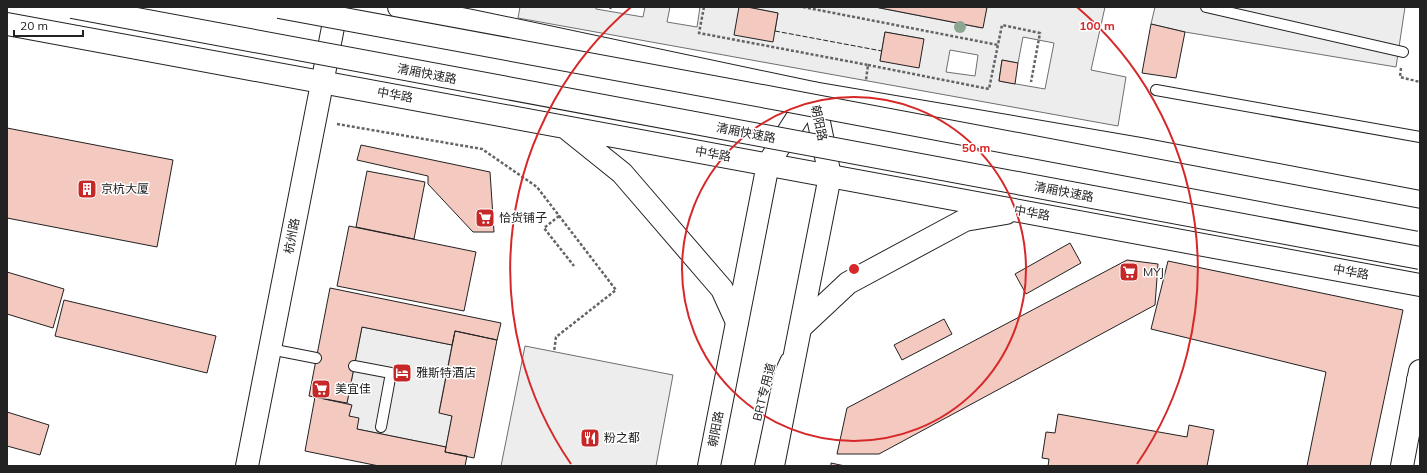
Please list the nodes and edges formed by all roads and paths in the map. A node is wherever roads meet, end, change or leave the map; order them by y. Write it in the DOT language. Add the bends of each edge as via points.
graph roads {
  1 [pos="72,7"];
  2 [pos="279,7"];
  3 [pos="337,7"];
  4 [pos="399,7"];
  5 [pos="704,7"];
  6 [pos="803,7"];
  7 [pos="826,7"];
  8 [pos="1206,7"];
  9 [pos="826,12"];
  10 [pos="7,24"];
  11 [pos="998,45"];
  12 [pos="1403,52"];
  13 [pos="868,65"];
  14 [pos="1400,77"];
  15 [pos="866,81"];
  16 [pos="322,82"];
  17 [pos="1031,82"];
  18 [pos="1420,82"];
  19 [pos="1156,90"];
  20 [pos="813,93"];
  21 [pos="314,120"];
  22 [pos="563,126"];
  23 [pos="1420,137"];
  24 [pos="768,164"];
  25 [pos="830,176"];
  26 [pos="1420,202"];
  27 [pos="1019,211"];
  28 [pos="559,216"];
  29 [pos="1420,220"];
  30 [pos="1420,258"];
  31 [pos="574,266"];
  32 [pos="1420,285"];
  33 [pos="737,322"];
  34 [pos="801,327"];
  35 [pos="270,349"];
  36 [pos="554,352"];
  37 [pos="316,358"];
  38 [pos="354,366"];
  39 [pos="1419,376"];
  40 [pos="381,427"];
  41 [pos="247,466"];
  42 [pos="709,466"];
  43 [pos="760,466"];
  44 [pos="773,466"];
  45 [pos="1402,466"];
  1 -- 30 [label="main road, 清厢快速路, bridge"];
  2 -- 29 [label="main road, bridge"];
  3 -- 16 [label="main road, 杭州路"];
  4 -- 20 [label="main road"];
  5 -- 13 [label="path" via="700,33"];
  6 -- 9 [label="path"];
  7 -- 9 [label="path"];
  8 -- 12 [label="lane"];
  9 -- 11 [label="path"];
  10 -- 16 [label="main road, 中华路"];
  11 -- 13 [label="path" via="989,89"];
  11 -- 17 [label="path" via="1002,25 1040,33"];
  13 -- 15 [label="path"];
  14 -- 18 [label="path"];
  16 -- 21 [label="main road, 杭州路"];
  16 -- 22 [label="main road, 中华路"];
  19 -- 23 [label="lane"];
  20 -- 24 [label="main road, 朝阳路"];
  20 -- 25 [label="main road, 朝阳路"];
  20 -- 26 [label="main road" via="1141,149"];
  21 -- 28 [label="path" via="482,149 537,187"];
  21 -- 35 [label="main road, 杭州路"];
  22 -- 24 [label="main road, 中华路"];
  22 -- 33 [label="main road" via="622,173 722,289"];
  24 -- 25 [label="main road, 中华路"];
  24 -- 33 [label="main road, 朝阳路"];
  25 -- 27 [label="main road, 中华路"];
  25 -- 34 [label="main road, 朝阳路"];
  27 -- 32 [label="main road, 中华路"];
  27 -- 34 [label="main road" via="965,220 944,231 848,283"];
  28 -- 31 [label="path" via="544,228"];
  28 -- 36 [label="path" via="616,290 556,337"];
  33 -- 42 [label="main road, 朝阳路"];
  34 -- 43 [label="lane, BRT专用道" via="780,372"];
  34 -- 44 [label="main road, 朝阳路"];
  35 -- 37 [label="lane"];
  35 -- 41 [label="main road, 杭州路"];
  38 -- 40 [label="lane" via="392,374"];
  39 -- 45 [label="main road"];
}
